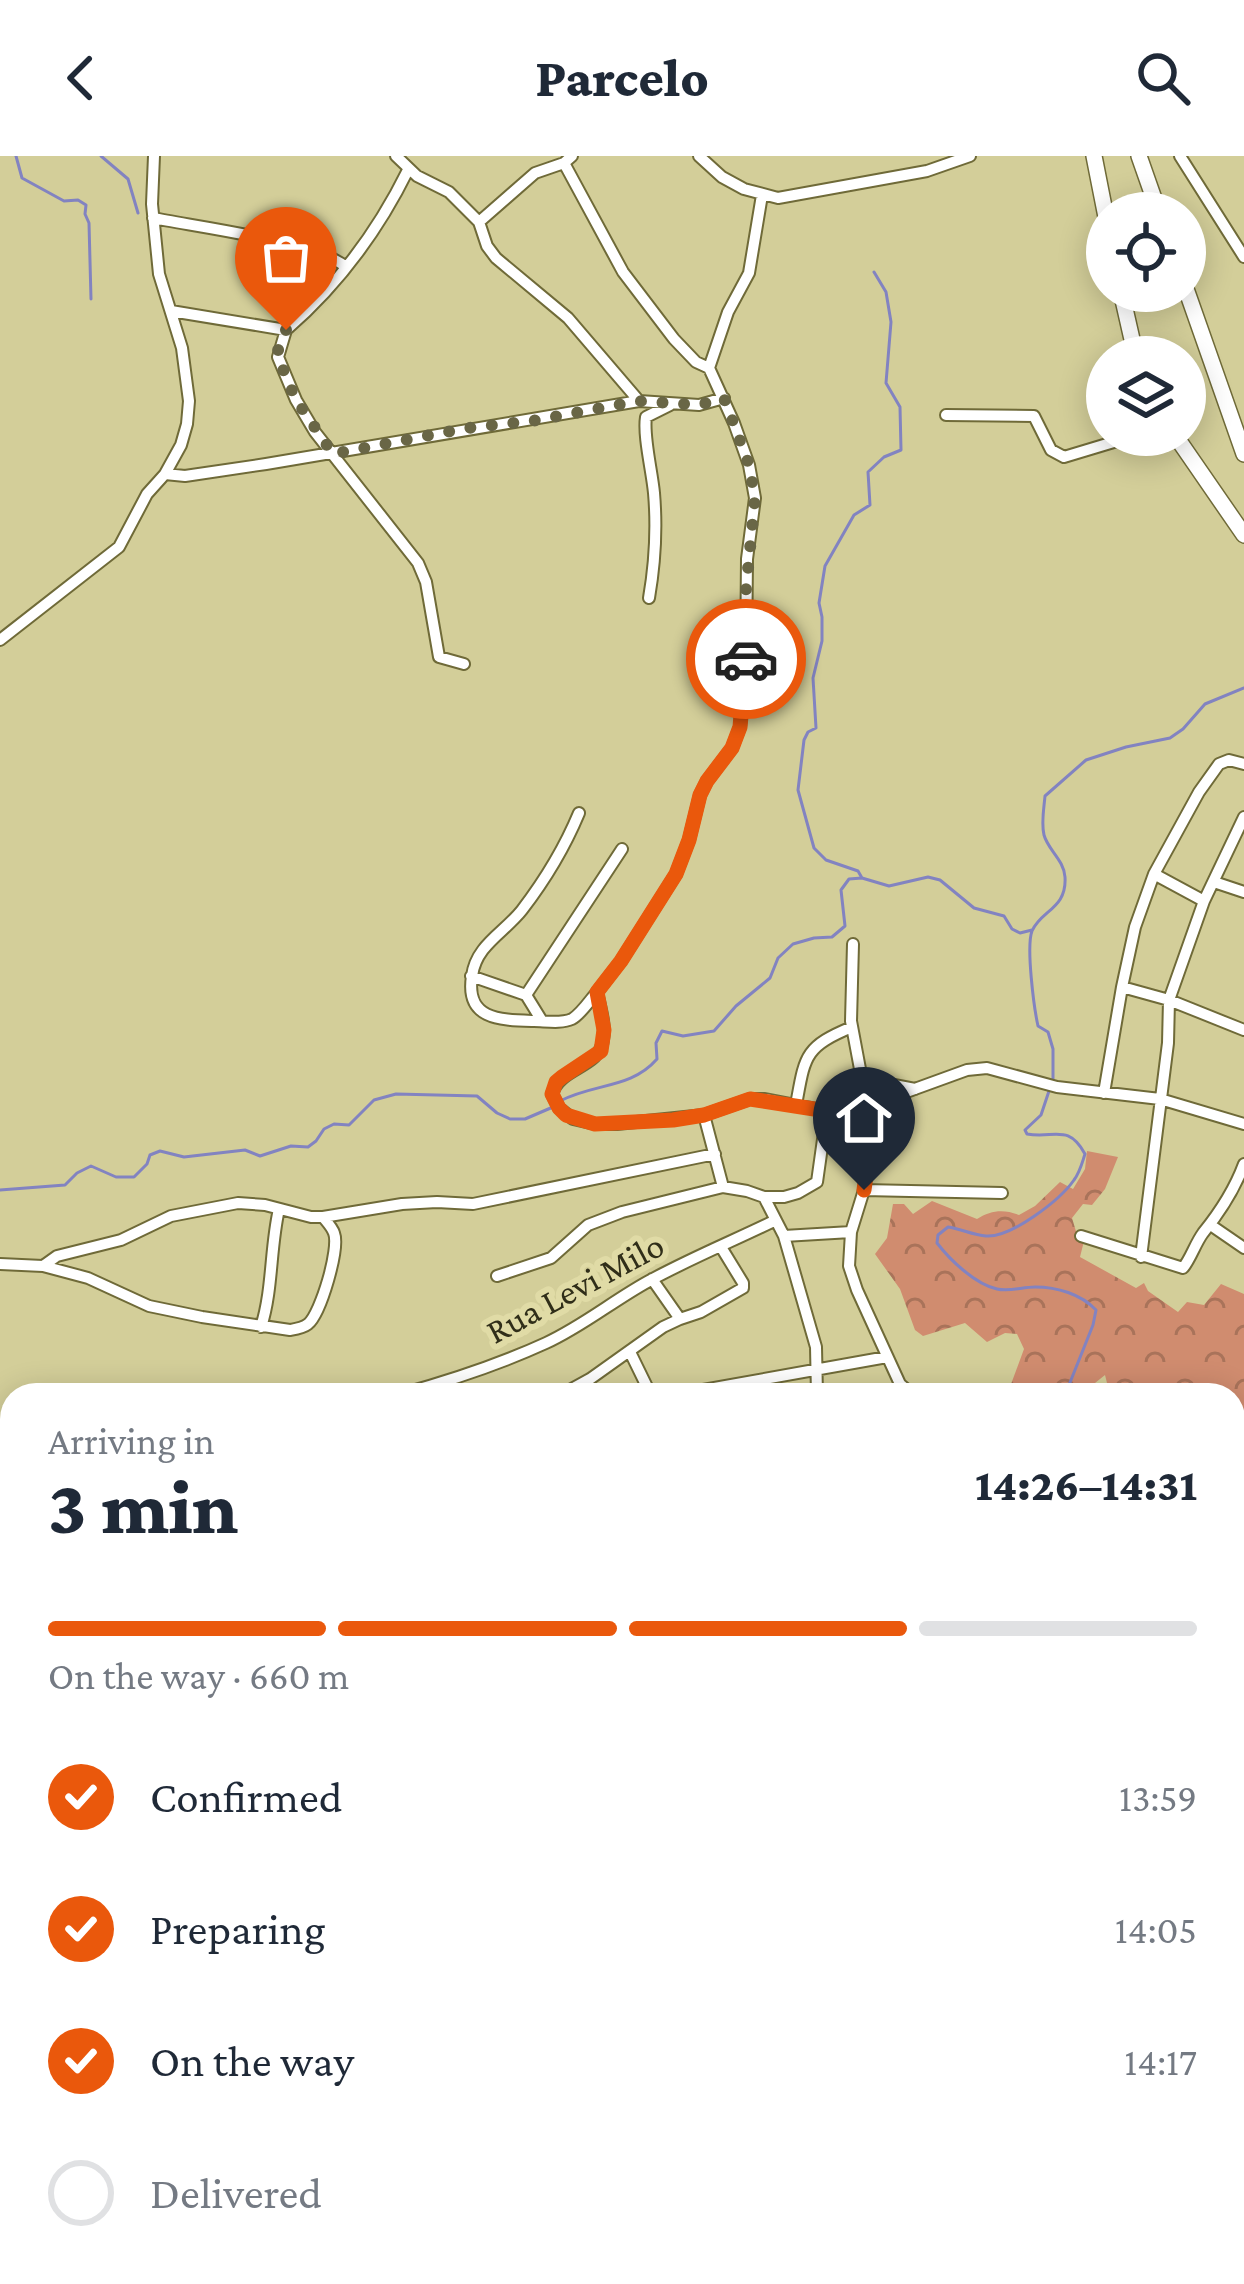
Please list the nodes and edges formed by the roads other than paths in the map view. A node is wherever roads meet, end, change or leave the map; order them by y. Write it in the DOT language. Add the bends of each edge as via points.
graph roads {
  1 [pos="154,156"];
  2 [pos="396,156"];
  3 [pos="699,156"];
  4 [pos="970,156"];
  5 [pos="1094,156"];
  6 [pos="1139,156"];
  7 [pos="1180,156"];
  8 [pos="568,160"];
  9 [pos="408,170"];
  10 [pos="1101,192"];
  11 [pos="1152,192"];
  12 [pos="762,195"];
  13 [pos="153,218"];
  14 [pos="479,222"];
  15 [pos="1244,257"];
  16 [pos="346,267"];
  17 [pos="171,311"];
  18 [pos="1194,312"];
  19 [pos="286,330"];
  20 [pos="709,368"];
  21 [pos="724,398"];
  22 [pos="639,401"];
  23 [pos="673,404"];
  24 [pos="946,415"];
  25 [pos="1086,450"];
  26 [pos="333,454"];
  27 [pos="1244,454"];
  28 [pos="1189,456"];
  29 [pos="165,474"];
  30 [pos="1244,535"];
  31 [pos="649,598"];
  32 [pos="0,640"];
  33 [pos="464,664"];
  34 [pos="1244,764"];
  35 [pos="579,813"];
  36 [pos="1244,817"];
  37 [pos="622,849"];
  38 [pos="1154,874"];
  39 [pos="1214,881"];
  40 [pos="1244,892"];
  41 [pos="1204,901"];
  42 [pos="853,944"];
  43 [pos="472,976"];
  44 [pos="1122,987"];
  45 [pos="597,992"];
  46 [pos="526,995"];
  47 [pos="1169,1000"];
  48 [pos="542,1021"];
  49 [pos="852,1027"];
  50 [pos="1244,1030"];
  51 [pos="864,1088"];
  52 [pos="918,1090"];
  53 [pos="1104,1093"];
  54 [pos="1160,1099"];
  55 [pos="796,1105"];
  56 [pos="868,1106"];
  57 [pos="827,1111"];
  58 [pos="704,1115"];
  59 [pos="1244,1124"];
  60 [pos="715,1154"];
  61 [pos="1244,1164"];
  62 [pos="723,1187"];
  63 [pos="864,1190"];
  64 [pos="1001,1193"];
  65 [pos="764,1197"];
  66 [pos="279,1209"];
  67 [pos="323,1217"];
  68 [pos="774,1221"];
  69 [pos="1212,1226"];
  70 [pos="851,1232"];
  71 [pos="1081,1236"];
  72 [pos="784,1237"];
  73 [pos="721,1246"];
  74 [pos="1244,1249"];
  75 [pos="1141,1257"];
  76 [pos="0,1264"];
  77 [pos="44,1266"];
  78 [pos="497,1276"];
  79 [pos="652,1280"];
  80 [pos="680,1319"];
  81 [pos="261,1327"];
  82 [pos="630,1352"];
  83 [pos="886,1357"];
  84 [pos="818,1367"];
  85 [pos="758,1379"];
  86 [pos="438,1383"];
  87 [pos="580,1383"];
  88 [pos="645,1383"];
  89 [pos="737,1383"];
  90 [pos="758,1383"];
  91 [pos="817,1383"];
  92 [pos="897,1383"];
  1 -- 13 [label="street"];
  2 -- 9 [label="street"];
  3 -- 12 [label="street"];
  4 -- 12 [label="street" via="883,180"];
  5 -- 10 [label="main road"];
  6 -- 11 [label="main road"];
  7 -- 15 [label="street"];
  8 -- 14 [label="street" via="535,173"];
  8 -- 20 [label="street" via="623,272 674,339"];
  9 -- 14 [label="street"];
  9 -- 16 [label="street"];
  12 -- 20 [label="street" via="749,273"];
  13 -- 16 [label="street" via="299,247"];
  13 -- 17 [label="street"];
  14 -- 22 [label="street" via="496,258 568,318"];
  16 -- 19 [label="street"];
  17 -- 19 [label="street"];
  17 -- 29 [label="street" via="189,400 181,445"];
  18 -- 27 [label="main road"];
  19 -- 26 [label="street" via="279,360"];
  20 -- 21 [label="street"];
  21 -- 23 [label="street"];
  21 -- 45 [label="street" via="755,498 740,727 700,795 676,874"];
  22 -- 23 [label="street"];
  22 -- 26 [label="street"];
  23 -- 31 [label="street" via="646,417 644,427 655,499"];
  24 -- 25 [label="street" via="1034,416 1051,450 1064,457"];
  26 -- 29 [label="street"];
  26 -- 33 [label="street" via="418,563 439,657"];
  28 -- 30 [label="main road"];
  29 -- 32 [label="street" via="119,547"];
  34 -- 38 [label="street" via="1219,764"];
  35 -- 43 [label="street" via="549,874 484,946"];
  36 -- 39 [label="street"];
  37 -- 46 [label="street"];
  38 -- 41 [label="street"];
  38 -- 44 [label="street"];
  39 -- 40 [label="street"];
  39 -- 41 [label="street"];
  41 -- 47 [label="street"];
  42 -- 49 [label="street"];
  43 -- 46 [label="street"];
  43 -- 48 [label="street" via="475,1007 486,1015"];
  44 -- 47 [label="street"];
  44 -- 53 [label="street"];
  45 -- 48 [label="street" via="572,1019"];
  45 -- 58 [label="street" via="601,1051 556,1082 559,1108 595,1124"];
  46 -- 48 [label="street"];
  47 -- 50 [label="street"];
  47 -- 54 [label="street"];
  49 -- 51 [label="street"];
  49 -- 55 [label="street" via="808,1055"];
  51 -- 52 [label="street"];
  51 -- 56 [label="street"];
  52 -- 53 [label="street" via="978,1068"];
  52 -- 56 [label="street"];
  53 -- 54 [label="street"];
  54 -- 59 [label="street"];
  54 -- 75 [label="street"];
  55 -- 57 [label="street"];
  55 -- 58 [label="street" via="750,1099"];
  56 -- 57 [label="street"];
  56 -- 63 [label="street"];
  57 -- 65 [label="street" via="817,1182"];
  58 -- 60 [label="street"];
  60 -- 62 [label="street"];
  60 -- 67 [label="street" via="473,1204 402,1204"];
  61 -- 69 [label="street"];
  62 -- 65 [label="street"];
  62 -- 78 [label="street" via="598,1220 551,1258"];
  63 -- 64 [label="street"];
  63 -- 70 [label="street"];
  65 -- 68 [label="street"];
  66 -- 67 [label="street"];
  66 -- 77 [label="street" via="238,1203 171,1216"];
  66 -- 81 [label="street"];
  67 -- 81 [label="street" via="336,1246 313,1317 301,1328"];
  68 -- 72 [label="street"];
  68 -- 73 [label="street, Rua Levi Milo"];
  69 -- 74 [label="street"];
  69 -- 75 [label="street" via="1183,1268"];
  70 -- 72 [label="street"];
  70 -- 83 [label="street" via="849,1266"];
  71 -- 75 [label="street"];
  72 -- 84 [label="street"];
  73 -- 79 [label="street, Rua Levi Milo"];
  73 -- 80 [label="street" via="743,1288"];
  76 -- 77 [label="street"];
  77 -- 81 [label="street" via="149,1306"];
  79 -- 80 [label="street"];
  79 -- 86 [label="street, Rua Levi Milo" via="551,1341"];
  80 -- 82 [label="street"];
  82 -- 87 [label="street"];
  82 -- 88 [label="street"];
  83 -- 84 [label="street"];
  83 -- 92 [label="street"];
  84 -- 85 [label="street"];
  84 -- 91 [label="street"];
  85 -- 89 [label="street"];
  85 -- 90 [label="street"];
}
